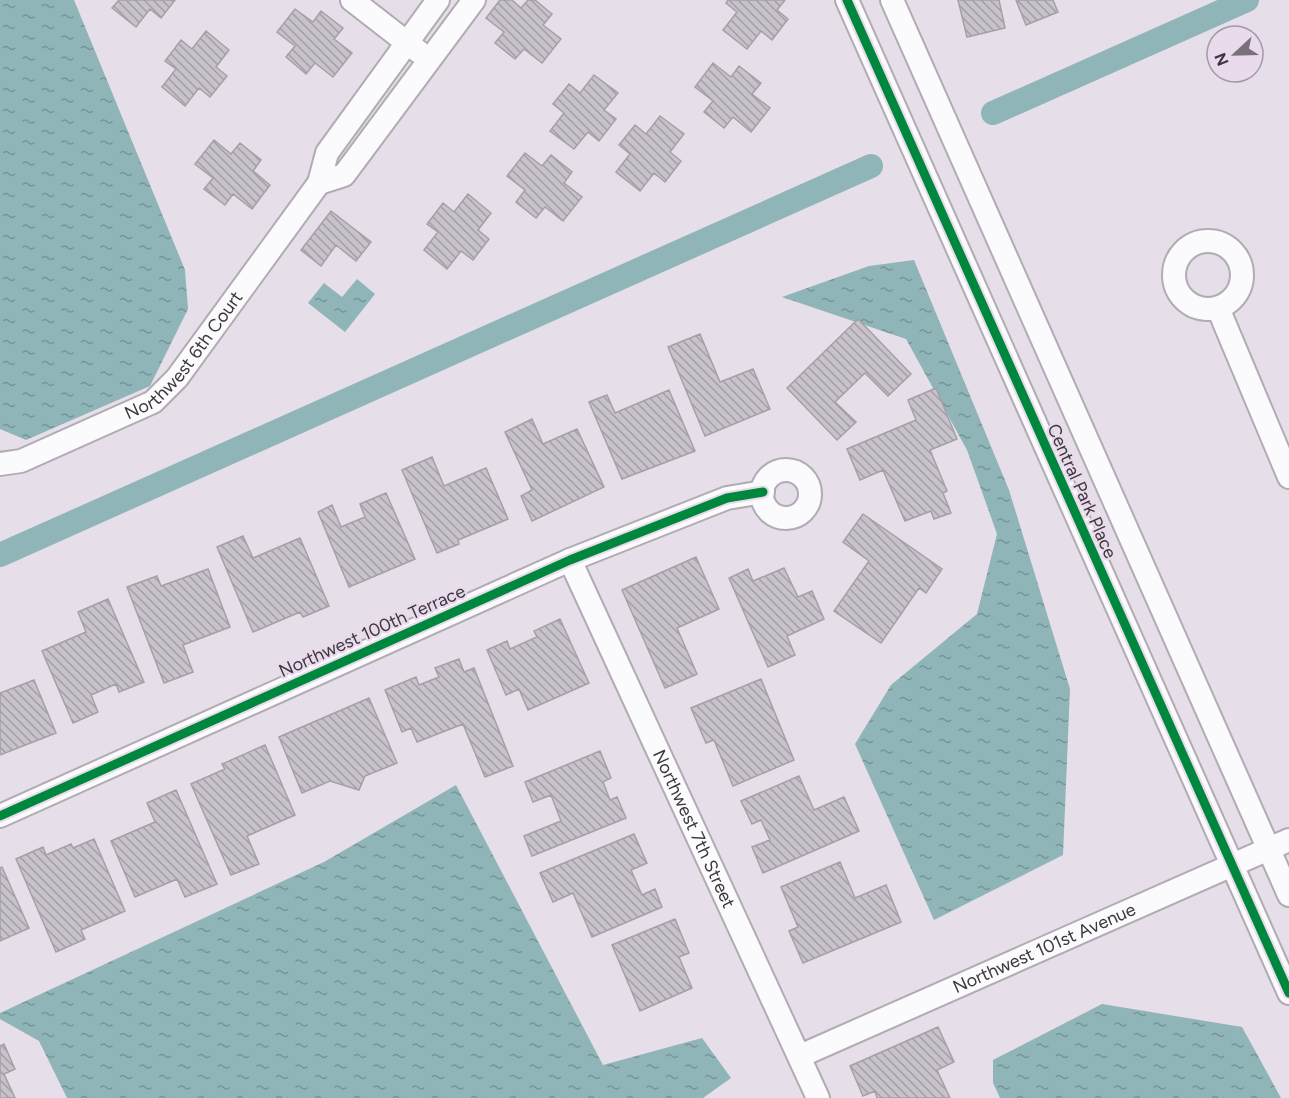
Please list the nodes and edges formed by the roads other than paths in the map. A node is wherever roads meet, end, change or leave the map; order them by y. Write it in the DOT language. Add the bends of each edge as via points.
graph roads {
  1 [pos="352,0"];
  2 [pos="438,0"];
  3 [pos="474,0"];
  4 [pos="846,0"];
  5 [pos="892,0"];
  6 [pos="407,42"];
  7 [pos="430,60"];
  8 [pos="319,183"];
  9 [pos="1218,308"];
  10 [pos="0,464"];
  11 [pos="1289,477"];
  12 [pos="763,492"];
  13 [pos="570,560"];
  14 [pos="0,816"];
  15 [pos="1279,845"];
  16 [pos="1230,866"];
  17 [pos="1289,895"];
  18 [pos="1289,993"];
  19 [pos="800,1056"];
  20 [pos="818,1098"];
  1 -- 6 [label="street"];
  2 -- 6 [label="street, Northwest 6th Court"];
  3 -- 7 [label="street"];
  4 -- 16 [label="street, Central Park Place"];
  5 -- 15 [label="street, Central Park Place"];
  6 -- 7 [label="street"];
  6 -- 8 [label="street, Northwest 6th Court" via="327,153"];
  7 -- 8 [label="street" via="344,175"];
  8 -- 10 [label="street, Northwest 6th Court" via="177,378 153,402 21,461"];
  9 -- 11 [label="street"];
  12 -- 13 [label="street, Northwest 100th Terrace" via="727,498"];
  13 -- 14 [label="street, Northwest 100th Terrace"];
  13 -- 19 [label="street, Northwest 7th Street"];
  15 -- 16 [label="street, Northwest 101st Avenue"];
  15 -- 17 [label="street, Central Park Place"];
  16 -- 18 [label="street, Central Park Place"];
  16 -- 19 [label="street, Northwest 101st Avenue"];
  19 -- 20 [label="street, Northwest 7th Street"];
}
